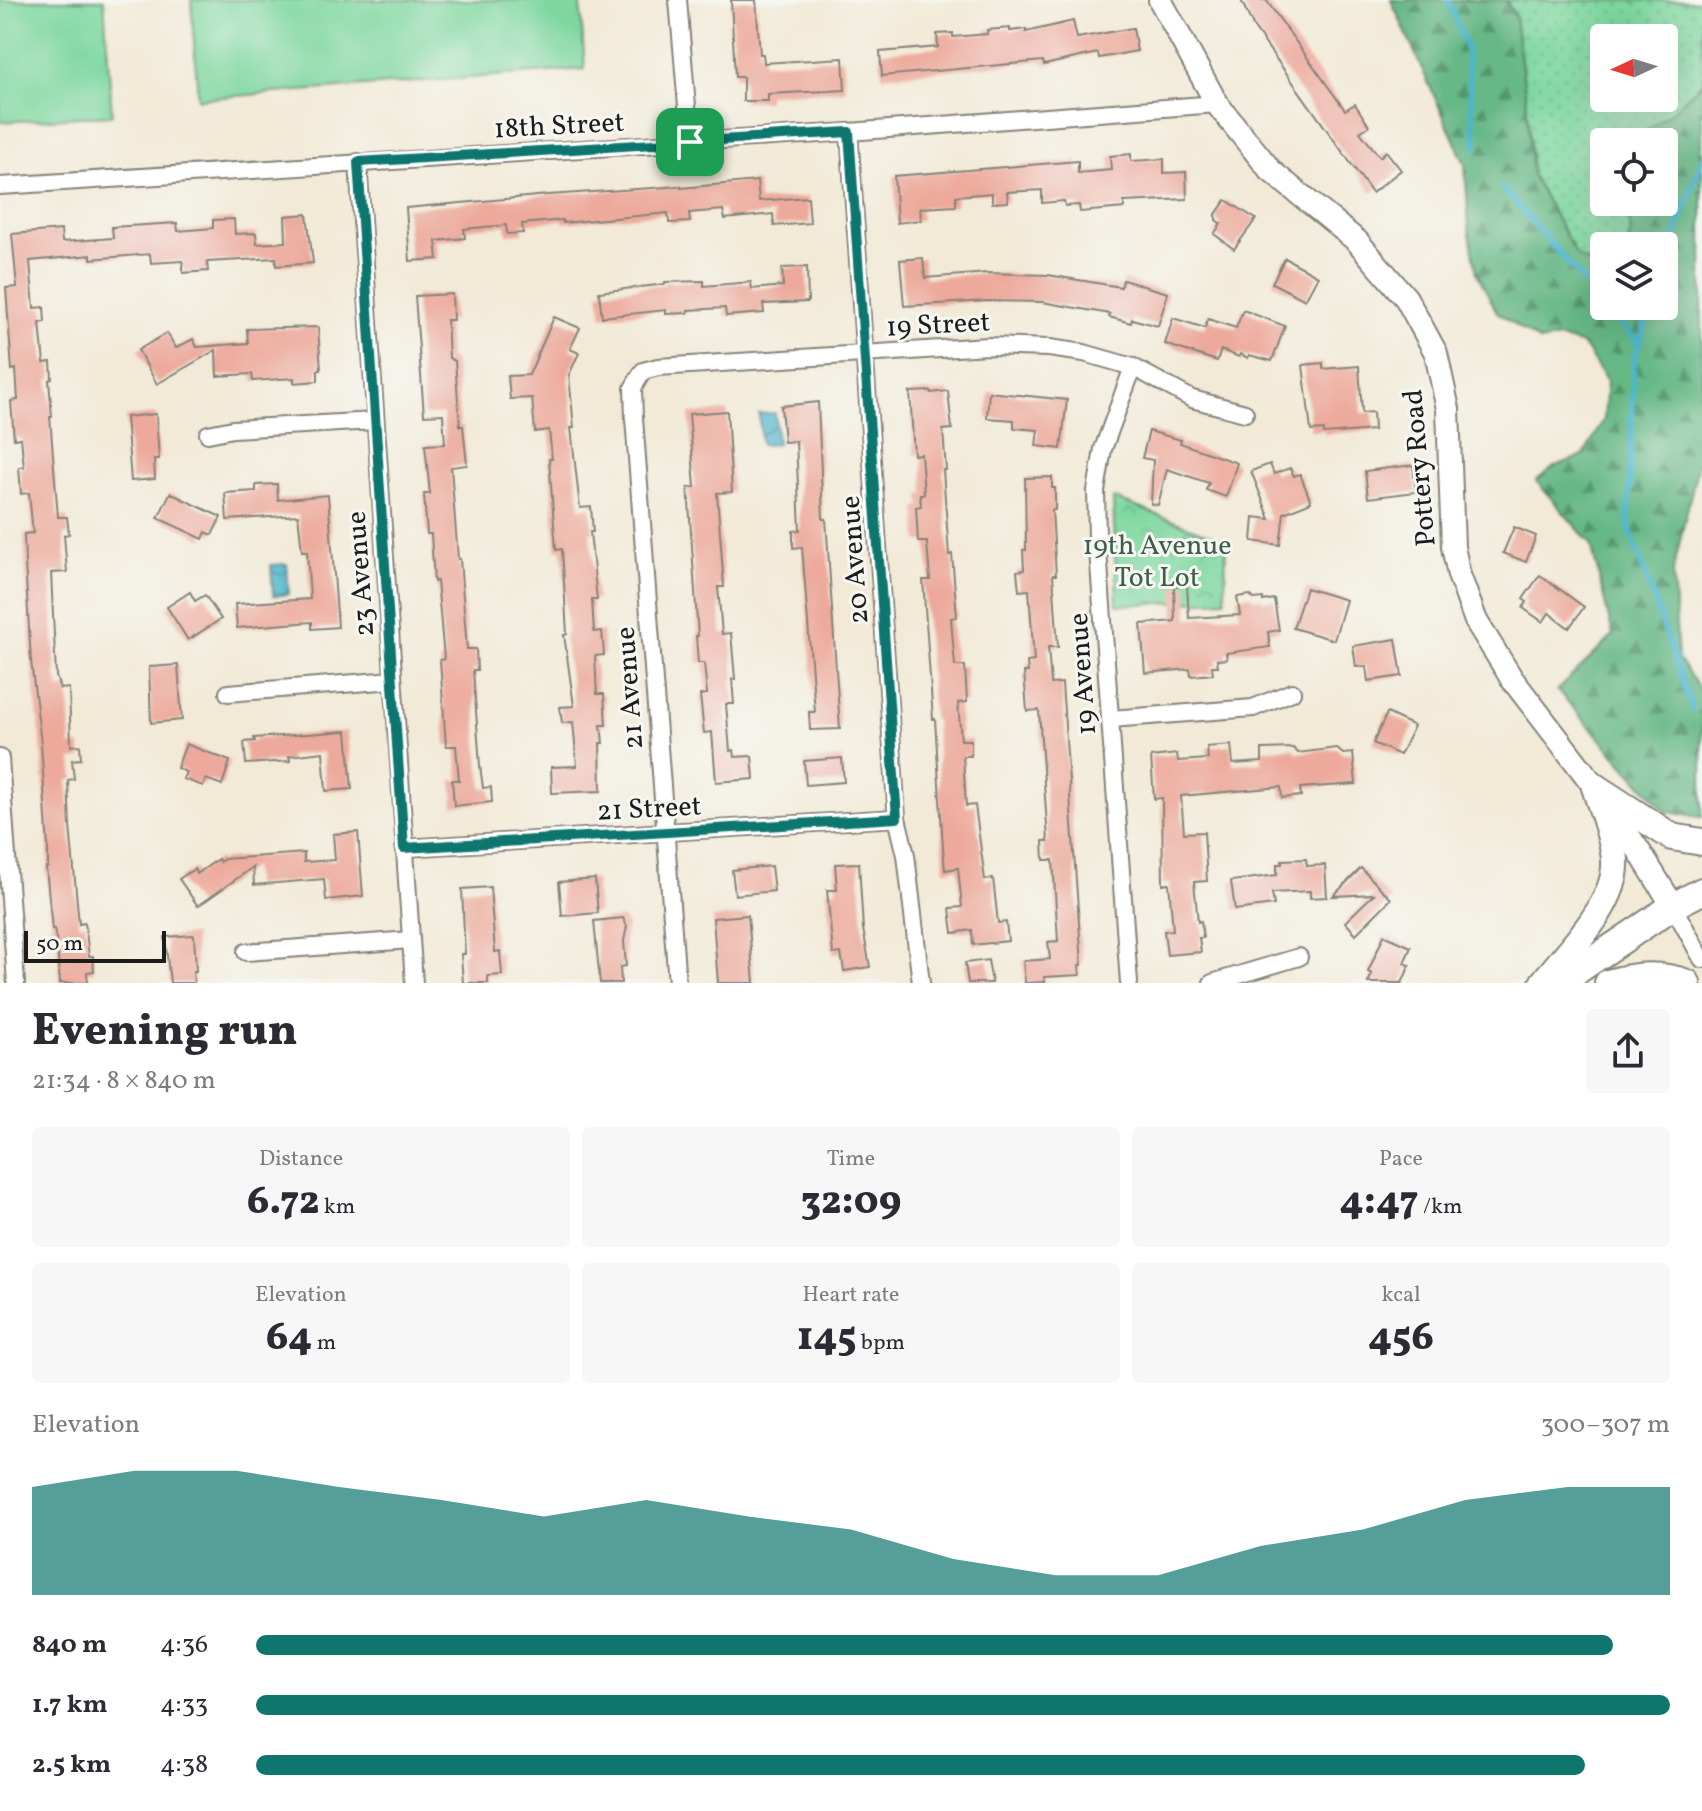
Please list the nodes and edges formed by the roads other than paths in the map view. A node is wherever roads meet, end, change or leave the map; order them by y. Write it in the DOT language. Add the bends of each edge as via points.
graph roads {
  1 [pos="678,0"];
  2 [pos="1160,0"];
  3 [pos="1217,104"];
  4 [pos="849,132"];
  5 [pos="690,142"];
  6 [pos="358,162"];
  7 [pos="0,186"];
  8 [pos="865,353"];
  9 [pos="1133,367"];
  10 [pos="633,388"];
  11 [pos="1245,413"];
  12 [pos="375,421"];
  13 [pos="208,434"];
  14 [pos="393,680"];
  15 [pos="1292,692"];
  16 [pos="228,693"];
  17 [pos="1111,719"];
  18 [pos="0,758"];
  19 [pos="1595,787"];
  20 [pos="897,818"];
  21 [pos="666,832"];
  22 [pos="1702,842"];
  23 [pos="404,848"];
  24 [pos="1702,891"];
  25 [pos="1673,906"];
  26 [pos="411,940"];
  27 [pos="246,952"];
  28 [pos="1299,957"];
  29 [pos="1702,959"];
  30 [pos="16,983"];
  31 [pos="414,983"];
  32 [pos="677,983"];
  33 [pos="921,983"];
  34 [pos="1129,983"];
  35 [pos="1212,983"];
  36 [pos="1543,983"];
  37 [pos="1559,983"];
  38 [pos="1608,983"];
  39 [pos="1687,983"];
  1 -- 5 [label="street"];
  2 -- 3 [label="street, Pottery Road"];
  3 -- 4 [label="street, 18th Street"];
  3 -- 19 [label="street, Pottery Road" via="1271,171 1357,241 1406,298 1436,353 1448,409 1453,547 1476,621 1512,679"];
  4 -- 5 [label="street, 18th Street"];
  4 -- 8 [label="street, 20 Avenue"];
  5 -- 6 [label="street, 18th Street"];
  6 -- 7 [label="street, 18th Street"];
  6 -- 12 [label="street, 23 Avenue"];
  8 -- 9 [label="street, 19 Street" via="1015,345 1084,353"];
  8 -- 10 [label="street, 19 Street" via="658,367 643,371"];
  8 -- 20 [label="street, 20 Avenue"];
  9 -- 11 [label="street, 19 Street" via="1192,399"];
  9 -- 17 [label="street, 19 Avenue" via="1103,449 1096,491"];
  10 -- 21 [label="street, 21 Avenue"];
  12 -- 13 [label="street"];
  12 -- 14 [label="street, 23 Avenue"];
  14 -- 16 [label="street"];
  14 -- 23 [label="street, 23 Avenue"];
  15 -- 17 [label="street" via="1253,708"];
  17 -- 34 [label="street, 19 Avenue"];
  18 -- 30 [label="street"];
  19 -- 22 [label="main road" via="1672,837"];
  19 -- 25 [label="street, Pottery Road"];
  19 -- 36 [label="main road" via="1615,863 1611,884 1603,906"];
  20 -- 21 [label="street, 21 Street"];
  20 -- 33 [label="street, 20 Avenue"];
  21 -- 23 [label="street, 21 Street"];
  21 -- 32 [label="street, 21 Avenue"];
  23 -- 26 [label="street, 23 Avenue"];
  24 -- 25 [label="main road"];
  25 -- 29 [label="street, Pottery Road"];
  25 -- 37 [label="main road"];
  26 -- 27 [label="street"];
  26 -- 31 [label="street, 23 Avenue"];
  28 -- 35 [label="street"];
  38 -- 39 [label="main road" via="1650,975"];
}
